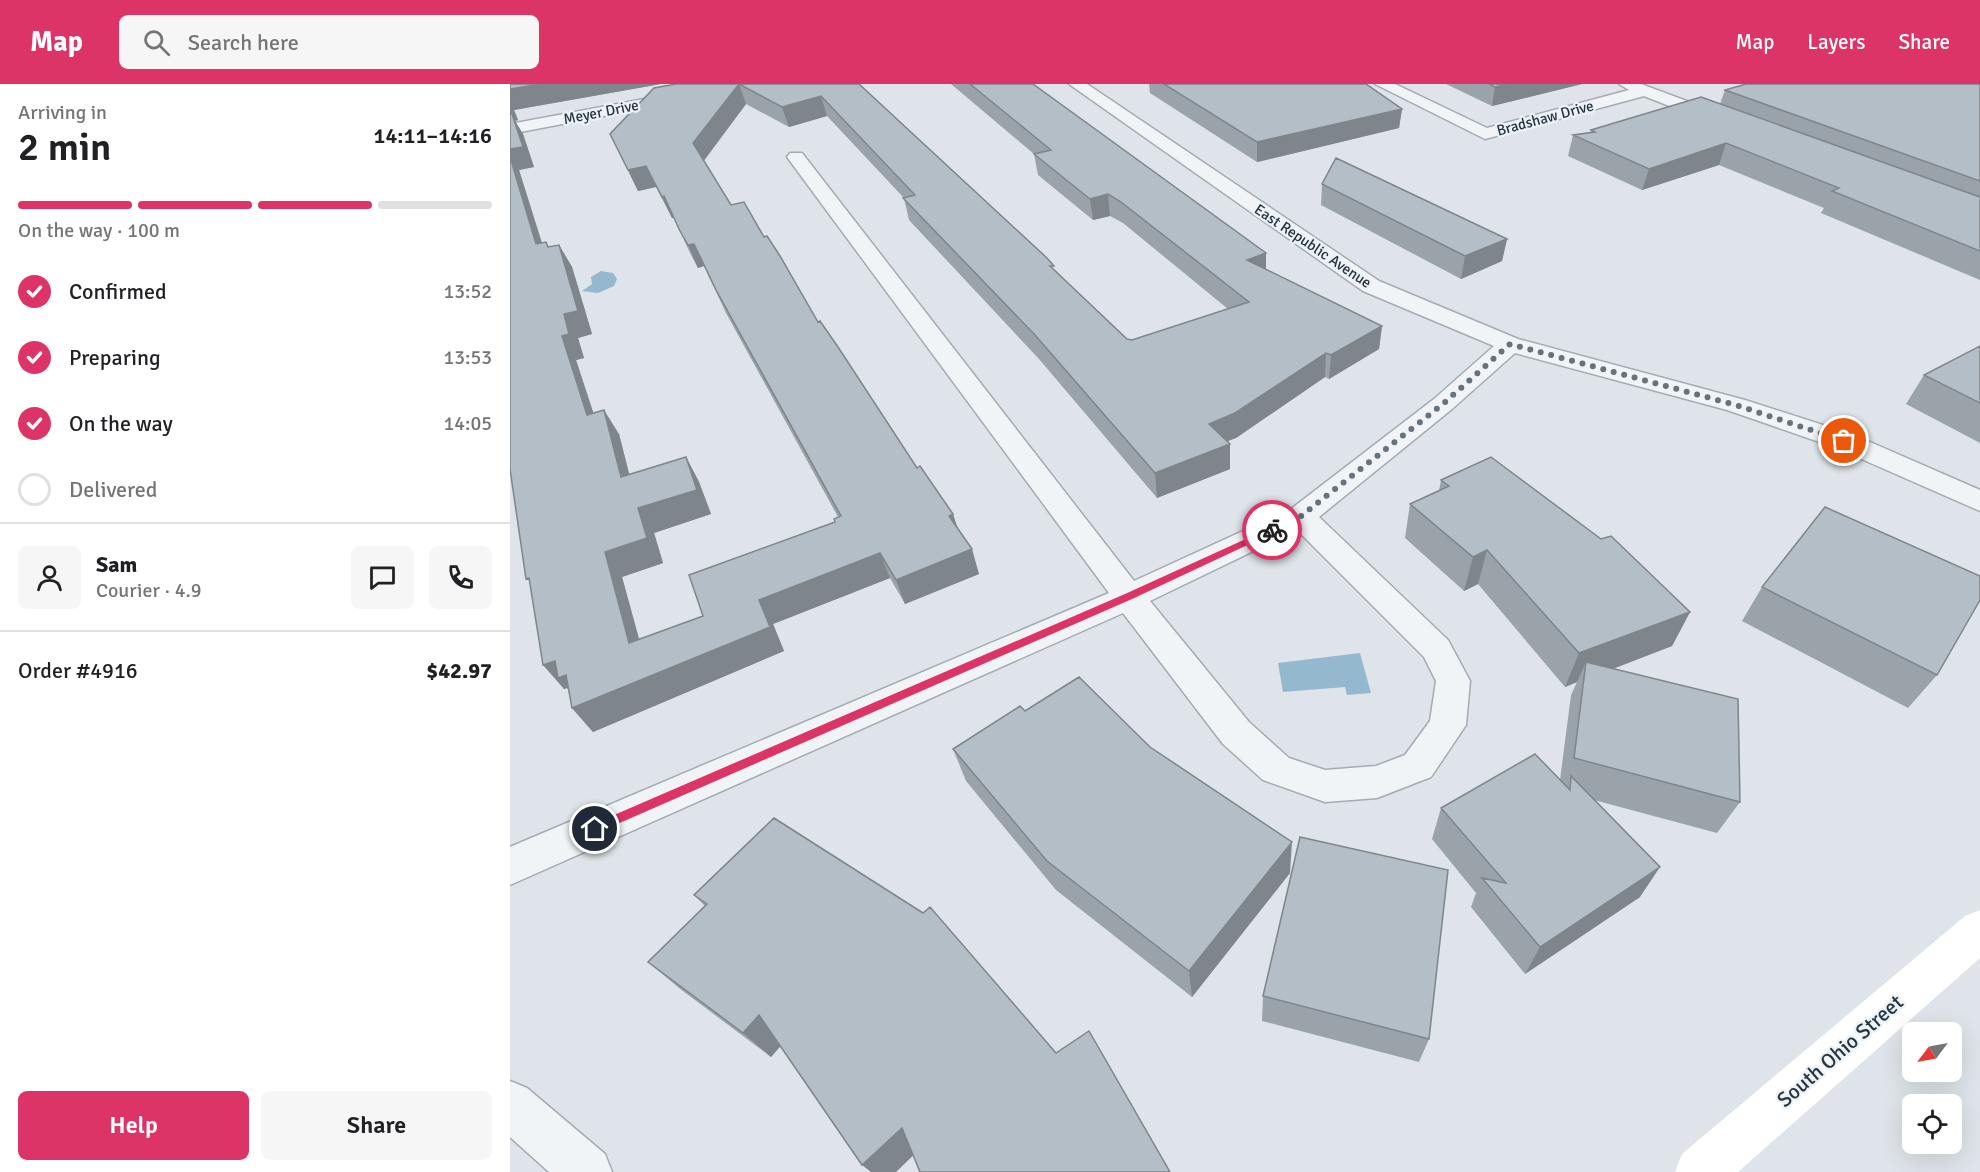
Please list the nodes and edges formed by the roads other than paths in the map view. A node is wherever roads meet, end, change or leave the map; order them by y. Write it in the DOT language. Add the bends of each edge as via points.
graph roads {
  1 [pos="1383,84"];
  2 [pos="1088,86"];
  3 [pos="1636,87"];
  4 [pos="695,94"];
  5 [pos="1734,124"];
  6 [pos="510,129"];
  7 [pos="796,157"];
  8 [pos="1510,344"];
  9 [pos="1980,502"];
  10 [pos="1301,516"];
  11 [pos="1129,597"];
  12 [pos="510,866"];
  13 [pos="1980,930"];
  14 [pos="510,1105"];
  15 [pos="587,1172"];
  16 [pos="1700,1172"];
  1 -- 3 [label="street, Bradshaw Drive" via="1485,134"];
  2 -- 8 [label="street, East Republic Avenue" via="1371,286"];
  3 -- 5 [label="street"];
  4 -- 6 [label="street, Meyer Drive"];
  7 -- 11 [label="street"];
  8 -- 9 [label="street, East Republic Avenue" via="1747,408 1844,441"];
  8 -- 10 [label="street" via="1443,404"];
  10 -- 11 [label="street"];
  10 -- 11 [label="street" via="1436,649 1453,681 1448,725 1418,766 1377,782 1325,786 1276,769 1236,733"];
  11 -- 12 [label="street"];
  13 -- 16 [label="main road, South Ohio Street"];
  14 -- 15 [label="street"];
}
